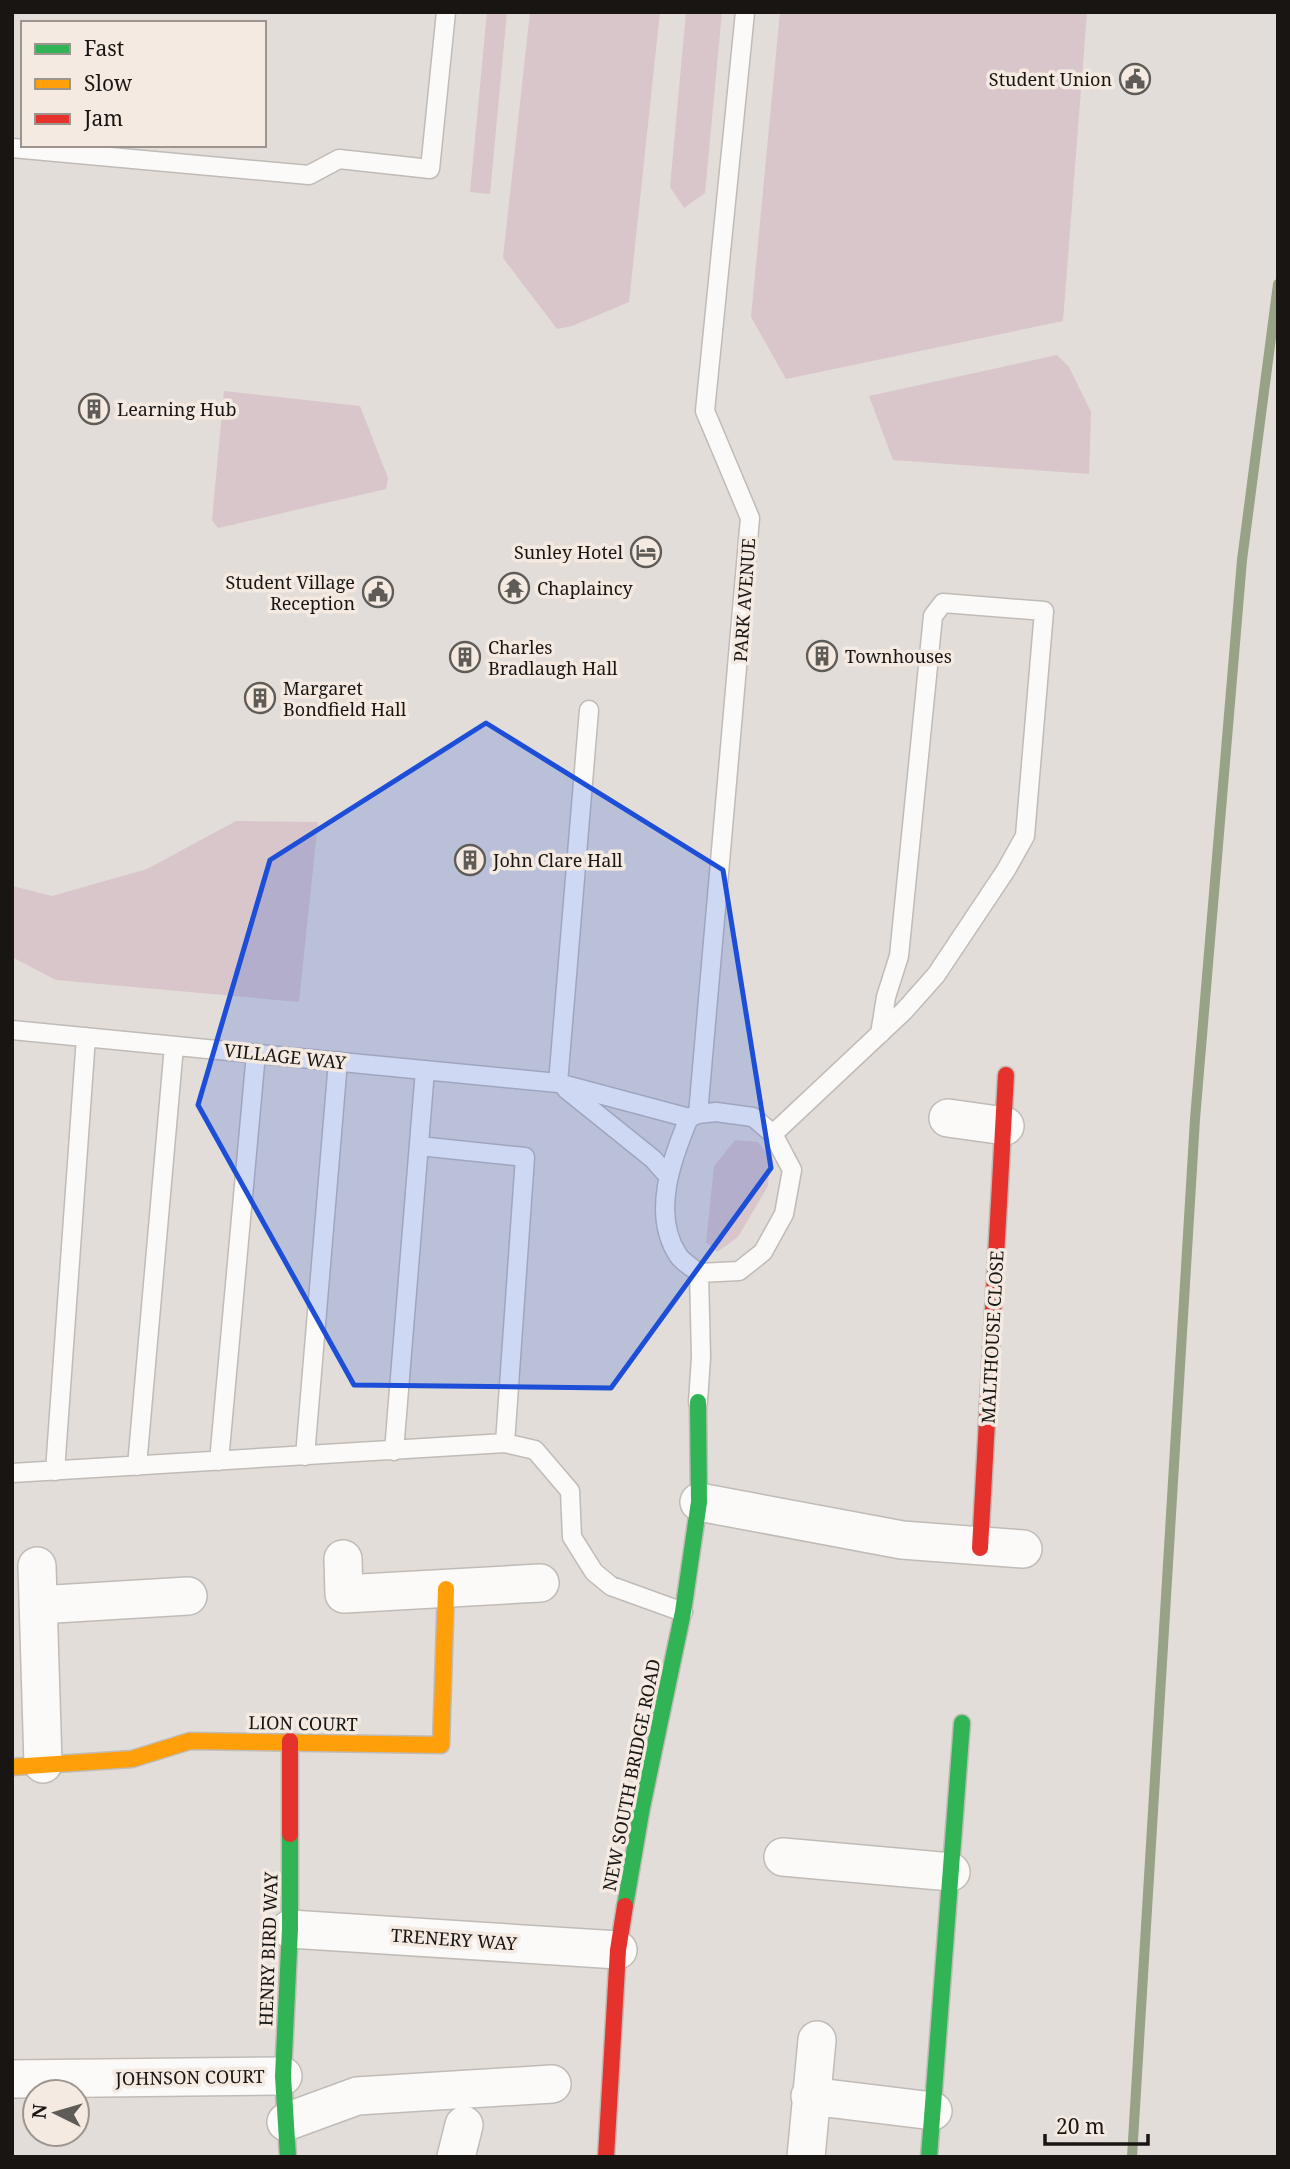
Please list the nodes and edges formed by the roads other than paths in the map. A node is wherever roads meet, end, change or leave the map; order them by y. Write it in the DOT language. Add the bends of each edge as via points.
graph roads {
  1 [pos="446,12"];
  2 [pos="745,12"];
  3 [pos="12,148"];
  4 [pos="589,710"];
  5 [pos="13,1029"];
  6 [pos="880,1034"];
  7 [pos="86,1037"];
  8 [pos="174,1046"];
  9 [pos="256,1054"];
  10 [pos="338,1061"];
  11 [pos="425,1070"];
  12 [pos="1006,1075"];
  13 [pos="558,1083"];
  14 [pos="694,1116"];
  15 [pos="948,1118"];
  16 [pos="1005,1126"];
  17 [pos="774,1134"];
  18 [pos="419,1146"];
  19 [pos="668,1177"];
  20 [pos="699,1273"];
  21 [pos="698,1402"];
  22 [pos="505,1443"];
  23 [pos="394,1451"];
  24 [pos="305,1456"];
  25 [pos="219,1461"];
  26 [pos="137,1466"];
  27 [pos="55,1471"];
  28 [pos="12,1473"];
  29 [pos="699,1502"];
  30 [pos="980,1548"];
  31 [pos="1023,1549"];
  32 [pos="343,1559"];
  33 [pos="37,1566"];
  34 [pos="540,1583"];
  35 [pos="446,1589"];
  36 [pos="188,1596"];
  37 [pos="38,1605"];
  38 [pos="683,1612"];
  39 [pos="962,1723"];
  40 [pos="290,1741"];
  41 [pos="28,1765"];
  42 [pos="783,1857"];
  43 [pos="951,1872"];
  44 [pos="290,1929"];
  45 [pos="618,1950"];
  46 [pos="817,2040"];
  47 [pos="283,2076"];
  48 [pos="12,2079"];
  49 [pos="552,2084"];
  50 [pos="810,2096"];
  51 [pos="933,2110"];
  52 [pos="287,2139"];
  53 [pos="606,2157"];
  54 [pos="806,2157"];
  55 [pos="929,2157"];
  1 -- 3 [label="lane" via="430,169 339,159 309,175"];
  2 -- 14 [label="lane, PARK AVENUE" via="705,411 750,518"];
  4 -- 13 [label="lane"];
  5 -- 7 [label="lane, VILLAGE WAY"];
  6 -- 6 [label="lane" via="899,956 933,616 943,603 1044,611 1025,836 936,975"];
  6 -- 17 [label="lane"];
  7 -- 8 [label="lane, VILLAGE WAY"];
  7 -- 27 [label="lane"];
  8 -- 9 [label="lane, VILLAGE WAY"];
  8 -- 26 [label="lane"];
  9 -- 10 [label="lane, VILLAGE WAY"];
  9 -- 25 [label="lane"];
  10 -- 11 [label="lane, VILLAGE WAY"];
  10 -- 24 [label="lane"];
  11 -- 13 [label="lane, VILLAGE WAY"];
  11 -- 18 [label="lane"];
  12 -- 16 [label="street, MALTHOUSE CLOSE"];
  13 -- 14 [label="lane, VILLAGE WAY"];
  13 -- 19 [label="lane" via="653,1159"];
  14 -- 17 [label="lane" via="716,1112 753,1117"];
  14 -- 19 [label="lane"];
  15 -- 16 [label="street"];
  16 -- 30 [label="street, MALTHOUSE CLOSE"];
  17 -- 20 [label="lane" via="792,1170 785,1214 763,1252 739,1271"];
  18 -- 22 [label="lane" via="525,1157"];
  18 -- 23 [label="lane"];
  19 -- 20 [label="lane" via="665,1207 669,1230 678,1255"];
  20 -- 21 [label="lane"];
  21 -- 29 [label="street, NEW SOUTH BRIDGE ROAD"];
  22 -- 23 [label="lane"];
  22 -- 38 [label="lane" via="535,1450 570,1491 572,1537 594,1572 611,1586"];
  23 -- 24 [label="lane"];
  24 -- 25 [label="lane"];
  25 -- 26 [label="lane"];
  26 -- 27 [label="lane"];
  27 -- 28 [label="lane"];
  29 -- 30 [label="street" via="902,1540"];
  29 -- 38 [label="street, NEW SOUTH BRIDGE ROAD"];
  30 -- 31 [label="street"];
  32 -- 35 [label="street" via="344,1594"];
  33 -- 37 [label="street"];
  34 -- 35 [label="street"];
  35 -- 40 [label="street, LION COURT" via="441,1745"];
  36 -- 37 [label="street"];
  37 -- 41 [label="street"];
  38 -- 45 [label="street, NEW SOUTH BRIDGE ROAD"];
  39 -- 43 [label="street"];
  40 -- 41 [label="street, LION COURT" via="190,1741 132,1759"];
  40 -- 44 [label="street, HENRY BIRD WAY"];
  42 -- 43 [label="street"];
  43 -- 51 [label="street"];
  44 -- 45 [label="street, TRENERY WAY"];
  44 -- 47 [label="street, HENRY BIRD WAY"];
  45 -- 53 [label="street, NEW SOUTH BRIDGE ROAD"];
  46 -- 50 [label="street"];
  47 -- 48 [label="street, JOHNSON COURT"];
  47 -- 52 [label="street, HENRY BIRD WAY"];
  49 -- 52 [label="street" via="357,2096"];
  50 -- 51 [label="street"];
  50 -- 54 [label="street"];
  51 -- 55 [label="street"];
}
